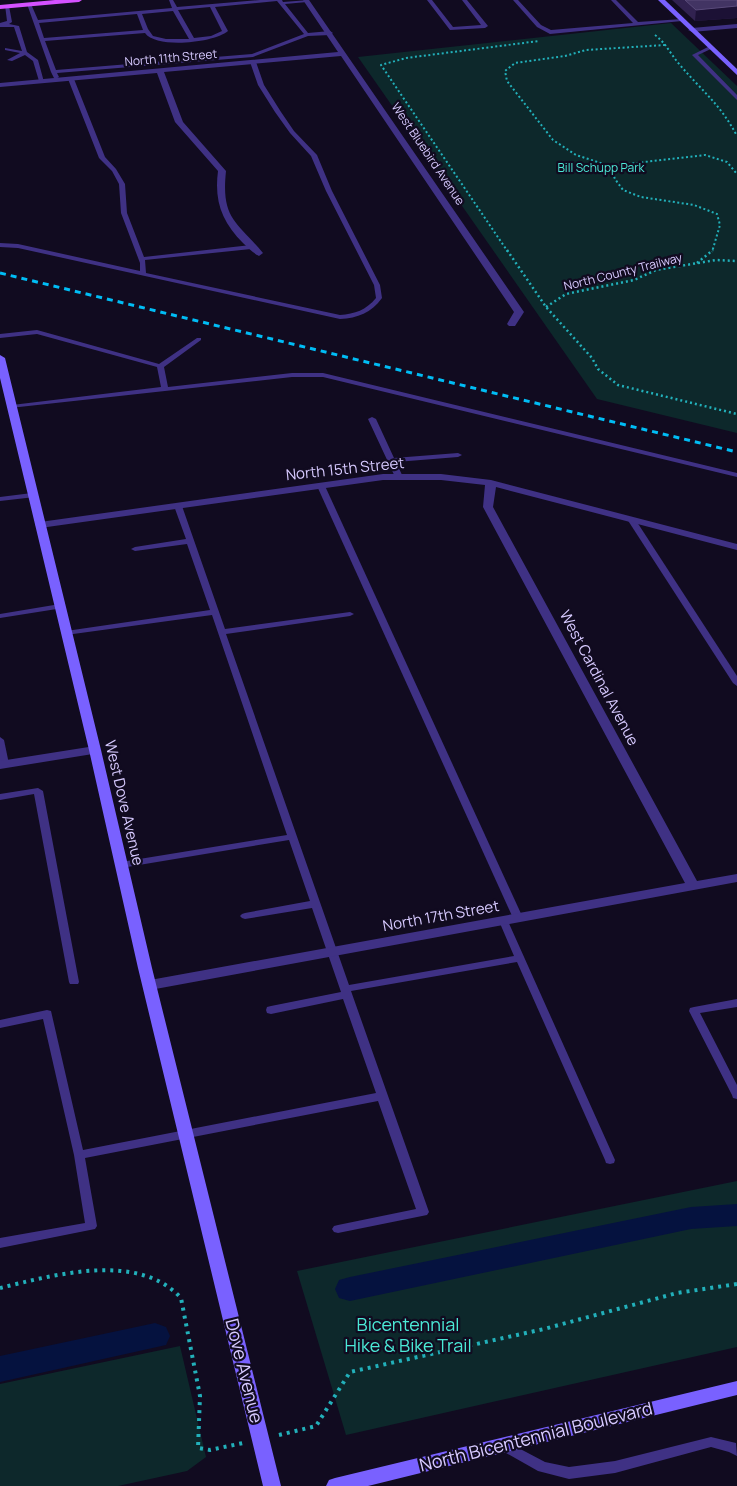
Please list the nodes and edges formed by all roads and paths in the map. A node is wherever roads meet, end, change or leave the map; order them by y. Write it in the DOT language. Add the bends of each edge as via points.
graph roads {
  1 [pos="79,0"];
  2 [pos="171,0"];
  3 [pos="429,0"];
  4 [pos="464,0"];
  5 [pos="515,0"];
  6 [pos="613,0"];
  7 [pos="661,0"];
  8 [pos="46,1"];
  9 [pos="279,1"];
  10 [pos="307,1"];
  11 [pos="24,3"];
  12 [pos="212,6"];
  13 [pos="3,7"];
  14 [pos="175,9"];
  15 [pos="138,12"];
  16 [pos="682,20"];
  17 [pos="36,22"];
  18 [pos="637,24"];
  19 [pos="1,25"];
  20 [pos="737,26"];
  21 [pos="692,30"];
  22 [pos="147,31"];
  23 [pos="330,33"];
  24 [pos="653,34"];
  25 [pos="307,35"];
  26 [pos="192,39"];
  27 [pos="42,40"];
  28 [pos="542,41"];
  29 [pos="665,45"];
  30 [pos="710,48"];
  31 [pos="25,53"];
  32 [pos="344,54"];
  33 [pos="253,62"];
  34 [pos="160,71"];
  35 [pos="737,74"];
  36 [pos="55,76"];
  37 [pos="71,79"];
  38 [pos="42,82"];
  39 [pos="0,85"];
  40 [pos="737,98"];
  41 [pos="737,136"];
  42 [pos="610,166"];
  43 [pos="737,174"];
  44 [pos="0,245"];
  45 [pos="251,247"];
  46 [pos="259,253"];
  47 [pos="141,258"];
  48 [pos="737,261"];
  49 [pos="697,263"];
  50 [pos="144,274"];
  51 [pos="546,307"];
  52 [pos="512,324"];
  53 [pos="0,336"];
  54 [pos="199,340"];
  55 [pos="0,358"];
  56 [pos="160,366"];
  57 [pos="165,389"];
  58 [pos="12,407"];
  59 [pos="737,414"];
  60 [pos="372,419"];
  61 [pos="458,455"];
  62 [pos="391,460"];
  63 [pos="737,475"];
  64 [pos="399,477"];
  65 [pos="491,483"];
  66 [pos="321,486"];
  67 [pos="32,495"];
  68 [pos="0,499"];
  69 [pos="178,506"];
  70 [pos="631,519"];
  71 [pos="40,525"];
  72 [pos="191,541"];
  73 [pos="737,547"];
  74 [pos="135,549"];
  75 [pos="60,606"];
  76 [pos="215,612"];
  77 [pos="350,614"];
  78 [pos="0,616"];
  79 [pos="222,632"];
  80 [pos="66,633"];
  81 [pos="737,683"];
  82 [pos="0,740"];
  83 [pos="95,750"];
  84 [pos="2,765"];
  85 [pos="0,797"];
  86 [pos="292,837"];
  87 [pos="121,865"];
  88 [pos="737,878"];
  89 [pos="693,886"];
  90 [pos="314,904"];
  91 [pos="245,916"];
  92 [pos="518,918"];
  93 [pos="504,921"];
  94 [pos="331,952"];
  95 [pos="520,958"];
  96 [pos="74,982"];
  97 [pos="150,985"];
  98 [pos="345,992"];
  99 [pos="737,1003"];
  100 [pos="271,1010"];
  101 [pos="0,1024"];
  102 [pos="382,1096"];
  103 [pos="737,1096"];
  104 [pos="186,1134"];
  105 [pos="78,1156"];
  106 [pos="610,1160"];
  107 [pos="338,1229"];
  108 [pos="0,1243"];
  109 [pos="216,1256"];
  110 [pos="737,1284"];
  111 [pos="0,1288"];
  112 [pos="737,1388"];
  113 [pos="260,1440"];
  114 [pos="503,1445"];
  115 [pos="737,1451"];
  116 [pos="272,1486"];
  117 [pos="335,1486"];
  1 -- 8 [label="main road"];
  2 -- 14 [label="lane"];
  3 -- 4 [label="lane" via="452,29 485,26"];
  5 -- 18 [label="lane" via="539,26 550,32"];
  6 -- 18 [label="lane"];
  7 -- 16 [label="main road"];
  8 -- 11 [label="main road"];
  9 -- 10 [label="lane"];
  9 -- 12 [label="lane"];
  9 -- 25 [label="lane"];
  10 -- 23 [label="street, West Bluebird Avenue"];
  11 -- 13 [label="main road"];
  11 -- 17 [label="lane"];
  12 -- 14 [label="lane"];
  12 -- 26 [label="lane" via="226,31 217,37"];
  13 -- 19 [label="lane" via="10,22"];
  14 -- 15 [label="lane"];
  14 -- 26 [label="lane"];
  15 -- 17 [label="lane"];
  15 -- 22 [label="lane"];
  16 -- 18 [label="lane"];
  16 -- 21 [label="main road"];
  17 -- 27 [label="lane"];
  19 -- 31 [label="lane" via="16,26"];
  20 -- 21 [label="street"];
  21 -- 30 [label="main road"];
  22 -- 26 [label="lane" via="157,40"];
  22 -- 27 [label="lane"];
  23 -- 25 [label="lane"];
  23 -- 32 [label="street, West Bluebird Avenue"];
  24 -- 29 [label="path"];
  25 -- 36 [label="lane" via="253,55"];
  27 -- 36 [label="lane"];
  28 -- 51 [label="path" via="406,58 382,65 383,71"];
  29 -- 41 [label="path" via="725,113"];
  29 -- 42 [label="path" via="586,50 515,63 505,72 507,81 553,140 576,155"];
  30 -- 35 [label="main road"];
  30 -- 40 [label="lane" via="695,55"];
  31 -- 31 [label="lane" via="8,54"];
  31 -- 38 [label="lane" via="35,60"];
  32 -- 33 [label="street, North 11th Street"];
  32 -- 52 [label="street, West Bluebird Avenue" via="519,312"];
  33 -- 34 [label="street, North 11th Street"];
  33 -- 50 [label="lane" via="261,85 278,112 314,155 328,191 377,285 380,298 372,308 358,316 340,317"];
  34 -- 37 [label="street, North 11th Street"];
  34 -- 45 [label="street" via="178,121 222,171 219,187 222,209"];
  36 -- 37 [label="street, North 11th Street"];
  36 -- 38 [label="street, North 11th Street"];
  37 -- 47 [label="lane" via="102,158 122,184 124,213"];
  38 -- 39 [label="street, North 11th Street"];
  42 -- 43 [label="path" via="705,155 727,162"];
  42 -- 49 [label="path" via="623,190 686,203 717,214 720,224 714,250"];
  44 -- 50 [label="lane" via="18,246"];
  45 -- 46 [label="street"];
  45 -- 47 [label="lane"];
  47 -- 50 [label="lane"];
  48 -- 49 [label="path, North County Trailway"];
  49 -- 51 [label="path, North County Trailway" via="656,270 634,280 566,294"];
  51 -- 59 [label="path" via="598,369 618,385"];
  53 -- 56 [label="lane" via="38,332"];
  54 -- 56 [label="lane"];
  55 -- 58 [label="main road, West Dove Avenue"];
  56 -- 57 [label="lane"];
  57 -- 58 [label="lane"];
  57 -- 63 [label="lane" via="292,374 323,375"];
  58 -- 67 [label="main road, West Dove Avenue"];
  60 -- 62 [label="lane"];
  61 -- 62 [label="lane"];
  62 -- 64 [label="lane"];
  64 -- 65 [label="street, North 15th Street" via="441,477"];
  64 -- 66 [label="street, North 15th Street"];
  65 -- 70 [label="street, North 15th Street"];
  65 -- 89 [label="street, West Cardinal Avenue" via="488,507"];
  66 -- 69 [label="street, North 15th Street"];
  66 -- 92 [label="lane"];
  67 -- 68 [label="lane"];
  67 -- 71 [label="main road, West Dove Avenue"];
  69 -- 71 [label="street, North 15th Street"];
  69 -- 72 [label="lane"];
  70 -- 73 [label="street, North 15th Street"];
  70 -- 81 [label="lane"];
  71 -- 75 [label="main road, West Dove Avenue"];
  72 -- 74 [label="lane"];
  72 -- 76 [label="lane"];
  75 -- 78 [label="lane"];
  75 -- 80 [label="main road, West Dove Avenue"];
  76 -- 79 [label="lane"];
  76 -- 80 [label="lane"];
  77 -- 79 [label="lane"];
  79 -- 86 [label="lane"];
  80 -- 83 [label="main road, West Dove Avenue"];
  82 -- 84 [label="lane"];
  83 -- 84 [label="street"];
  83 -- 87 [label="main road, West Dove Avenue"];
  85 -- 96 [label="lane" via="38,791"];
  86 -- 87 [label="lane"];
  86 -- 90 [label="lane"];
  87 -- 97 [label="main road, West Dove Avenue"];
  88 -- 89 [label="street, North 17th Street"];
  89 -- 92 [label="street, North 17th Street"];
  90 -- 91 [label="lane"];
  90 -- 94 [label="lane"];
  92 -- 93 [label="street, North 17th Street"];
  93 -- 94 [label="street, North 17th Street"];
  93 -- 95 [label="lane"];
  94 -- 97 [label="street, North 17th Street"];
  94 -- 98 [label="lane"];
  95 -- 98 [label="lane"];
  95 -- 106 [label="lane"];
  97 -- 104 [label="main road, West Dove Avenue"];
  98 -- 100 [label="lane"];
  98 -- 102 [label="lane"];
  99 -- 103 [label="lane" via="694,1011"];
  101 -- 105 [label="lane" via="47,1014"];
  102 -- 104 [label="lane"];
  102 -- 107 [label="lane" via="423,1212"];
  104 -- 105 [label="lane"];
  104 -- 109 [label="main road, West Dove Avenue"];
  105 -- 108 [label="lane" via="91,1226"];
  109 -- 113 [label="main road, Dove Avenue"];
  110 -- 113 [label="path" via="677,1293 544,1329 350,1372 316,1426"];
  111 -- 113 [label="path" via="56,1274 102,1270 138,1273 170,1286 181,1298 200,1396 198,1448 210,1450"];
  112 -- 114 [label="main road, North Bicentennial Boulevard"];
  113 -- 116 [label="main road, Dove Avenue"];
  114 -- 115 [label="lane" via="542,1467 569,1473 615,1467 711,1442"];
  114 -- 117 [label="main road, North Bicentennial Boulevard"];
}
